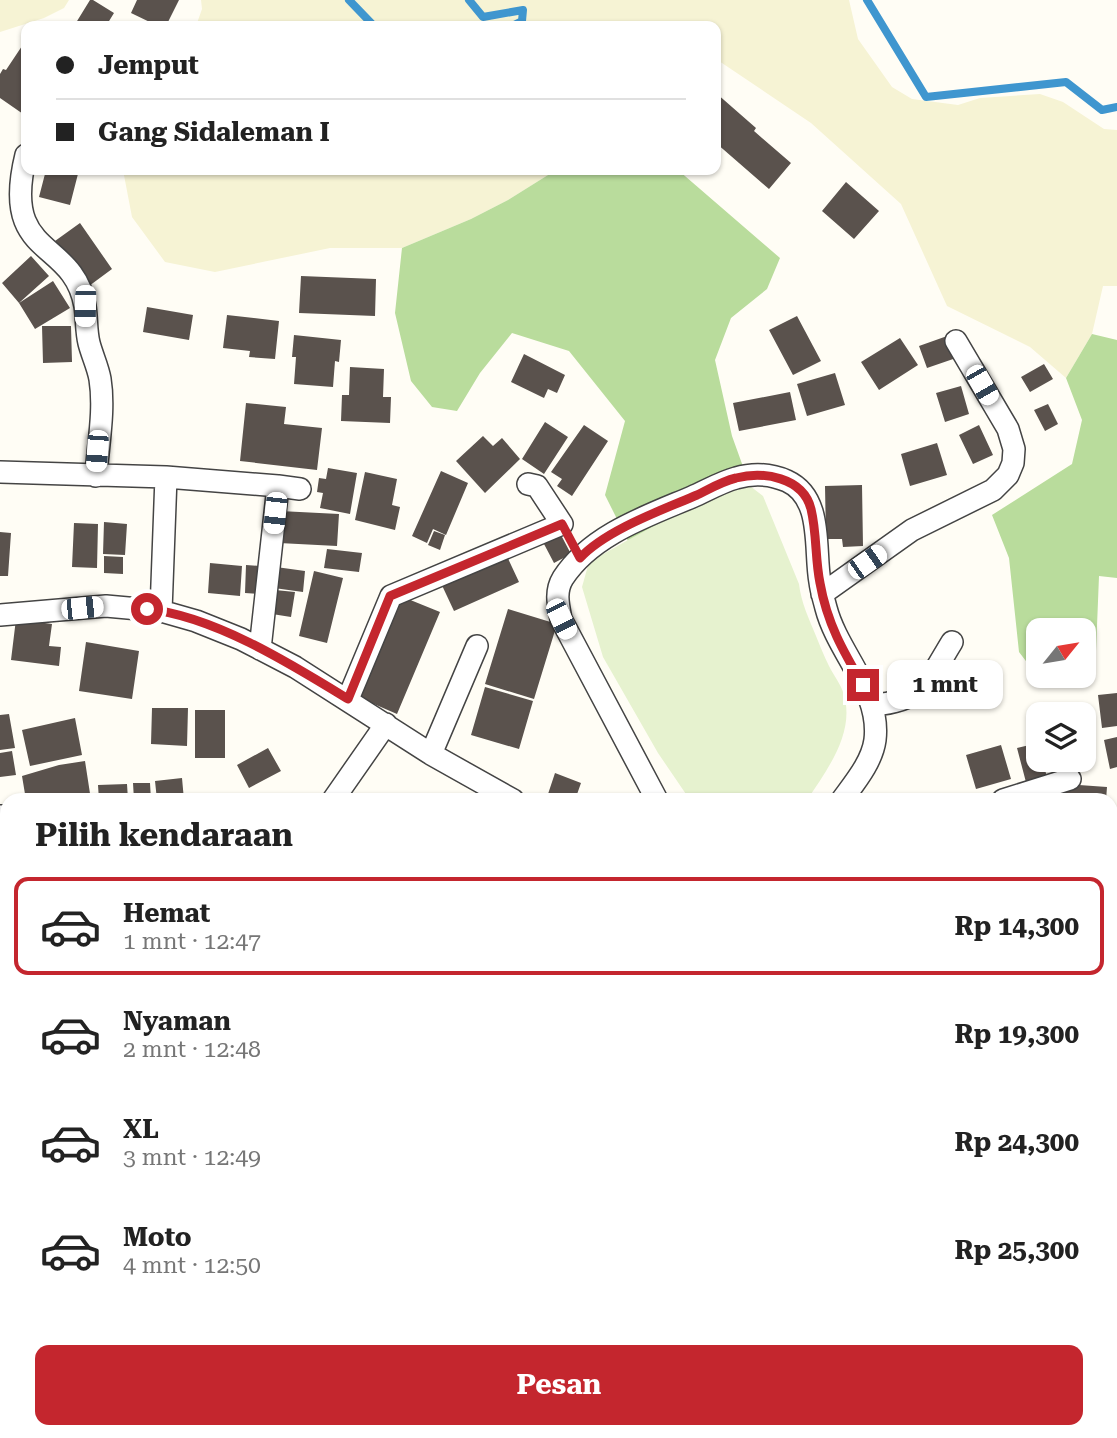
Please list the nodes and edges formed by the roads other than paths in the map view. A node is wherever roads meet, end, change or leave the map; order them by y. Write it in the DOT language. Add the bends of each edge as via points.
graph roads {
  1 [pos="21,166"];
  2 [pos="956,341"];
  3 [pos="0,472"];
  4 [pos="96,476"];
  5 [pos="166,477"];
  6 [pos="528,484"];
  7 [pos="278,486"];
  8 [pos="300,489"];
  9 [pos="562,524"];
  10 [pos="580,558"];
  11 [pos="822,594"];
  12 [pos="161,611"];
  13 [pos="0,615"];
  14 [pos="952,642"];
  15 [pos="477,646"];
  16 [pos="260,649"];
  17 [pos="348,699"];
  18 [pos="874,705"];
  19 [pos="386,724"];
  20 [pos="431,754"];
  21 [pos="1070,779"];
  22 [pos="338,793"];
  23 [pos="501,793"];
  24 [pos="653,793"];
  25 [pos="847,793"];
  26 [pos="1025,793"];
  1 -- 4 [label="street" via="12,205 18,229 68,273 85,306 85,324 100,378"];
  2 -- 11 [label="street" via="1008,429 1014,449 1008,475 993,490 912,530"];
  3 -- 4 [label="street"];
  4 -- 5 [label="street"];
  5 -- 7 [label="street"];
  5 -- 12 [label="street"];
  6 -- 9 [label="street" via="537,486"];
  7 -- 8 [label="street"];
  7 -- 16 [label="street"];
  9 -- 10 [label="street"];
  9 -- 17 [label="street" via="390,596"];
  10 -- 11 [label="street" via="636,521 735,478 767,474 794,485 811,506"];
  10 -- 24 [label="street" via="562,579 556,599 561,619"];
  11 -- 18 [label="street" via="831,628"];
  12 -- 13 [label="street" via="106,606"];
  12 -- 16 [label="street"];
  14 -- 18 [label="street" via="926,683 909,698"];
  15 -- 20 [label="street"];
  16 -- 17 [label="street"];
  17 -- 19 [label="street"];
  18 -- 25 [label="street" via="872,753"];
  19 -- 20 [label="street"];
  19 -- 22 [label="street"];
  20 -- 23 [label="street"];
  21 -- 26 [label="street"];
}
